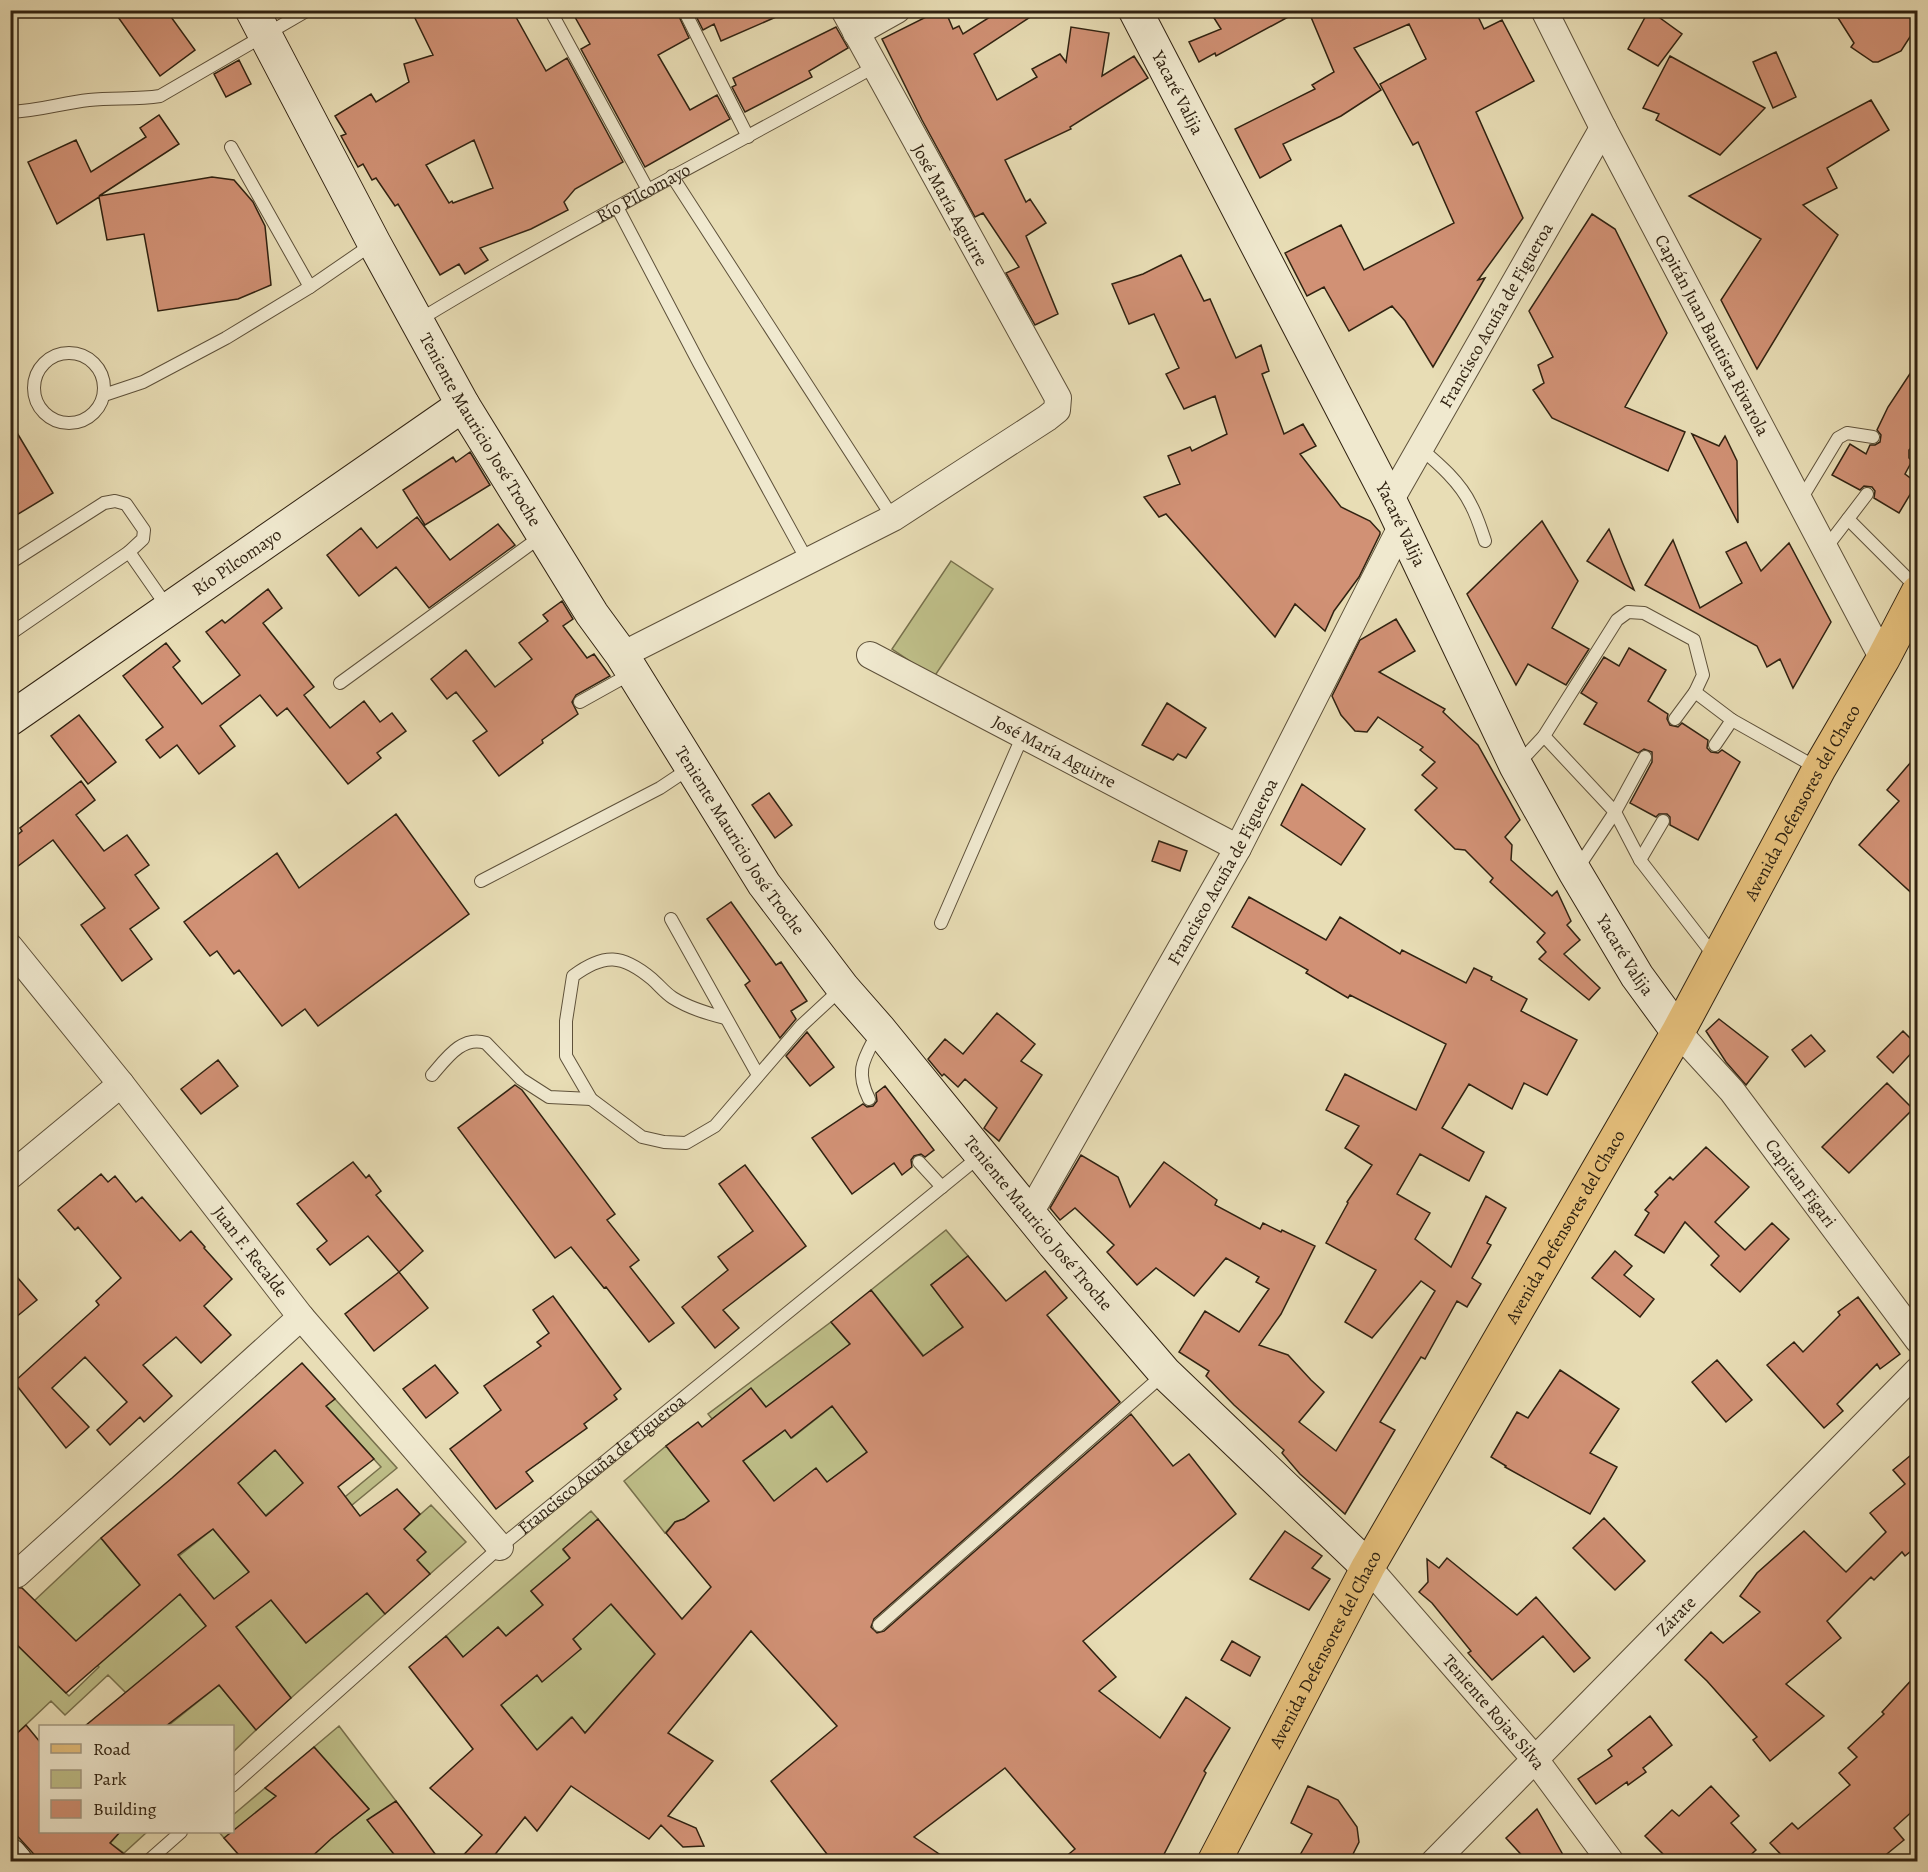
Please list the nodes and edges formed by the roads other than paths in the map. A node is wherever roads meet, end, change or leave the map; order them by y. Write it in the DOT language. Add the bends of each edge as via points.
graph roads {
  1 [pos="308,10"];
  2 [pos="550,10"];
  3 [pos="684,10"];
  4 [pos="844,10"];
  5 [pos="897,10"];
  6 [pos="1135,10"];
  7 [pos="1544,10"];
  8 [pos="259,23"];
  9 [pos="856,33"];
  10 [pos="874,67"];
  11 [pos="10,112"];
  12 [pos="1603,128"];
  13 [pos="748,137"];
  14 [pos="231,147"];
  15 [pos="672,176"];
  16 [pos="648,190"];
  17 [pos="616,207"];
  18 [pos="374,243"];
  19 [pos="310,287"];
  20 [pos="416,322"];
  21 [pos="104,395"];
  22 [pos="463,405"];
  23 [pos="1873,437"];
  24 [pos="1420,448"];
  25 [pos="1867,494"];
  26 [pos="1799,502"];
  27 [pos="1396,513"];
  28 [pos="893,518"];
  29 [pos="1848,519"];
  30 [pos="543,535"];
  31 [pos="1485,541"];
  32 [pos="1825,549"];
  33 [pos="129,552"];
  34 [pos="807,560"];
  35 [pos="10,563"];
  36 [pos="1917,590"];
  37 [pos="169,609"];
  38 [pos="10,634"];
  39 [pos="870,655"];
  40 [pos="1883,659"];
  41 [pos="627,664"];
  42 [pos="340,683"];
  43 [pos="1695,693"];
  44 [pos="580,702"];
  45 [pos="10,718"];
  46 [pos="1675,719"];
  47 [pos="1732,720"];
  48 [pos="1023,735"];
  49 [pos="1544,736"];
  50 [pos="1715,745"];
  51 [pos="1645,757"];
  52 [pos="1516,766"];
  53 [pos="692,767"];
  54 [pos="1819,769"];
  55 [pos="1615,812"];
  56 [pos="1663,821"];
  57 [pos="1239,848"];
  58 [pos="1640,860"];
  59 [pos="1575,872"];
  60 [pos="481,881"];
  61 [pos="671,919"];
  62 [pos="941,923"];
  63 [pos="10,947"];
  64 [pos="1717,960"];
  65 [pos="843,988"];
  66 [pos="725,1018"];
  67 [pos="879,1029"];
  68 [pos="1678,1032"];
  69 [pos="432,1074"];
  70 [pos="758,1074"];
  71 [pos="121,1084"];
  72 [pos="591,1099"];
  73 [pos="869,1099"];
  74 [pos="981,1155"];
  75 [pos="919,1162"];
  76 [pos="10,1176"];
  77 [pos="942,1187"];
  78 [pos="1030,1213"];
  79 [pos="301,1317"];
  80 [pos="1917,1340"];
  81 [pos="1917,1370"];
  82 [pos="1165,1373"];
  83 [pos="500,1547"];
  84 [pos="1368,1568"];
  85 [pos="17,1574"];
  86 [pos="879,1624"];
  87 [pos="1534,1758"];
  88 [pos="234,1783"];
  89 [pos="180,1833"];
  90 [pos="10,1855"];
  91 [pos="16,1862"];
  92 [pos="147,1862"];
  93 [pos="1214,1862"];
  94 [pos="1434,1862"];
  95 [pos="1611,1862"];
  1 -- 8 [label="lane"];
  2 -- 16 [label="lane"];
  3 -- 13 [label="lane"];
  4 -- 9 [label="street, José María Aguirre"];
  5 -- 9 [label="street"];
  6 -- 27 [label="street, Yacaré Valija"];
  7 -- 12 [label="street, Capitán Juan Bautista Rivarola"];
  8 -- 11 [label="lane" via="160,96 104,98"];
  8 -- 18 [label="street, Teniente Mauricio José Troche"];
  9 -- 10 [label="street, José María Aguirre"];
  10 -- 13 [label="lane, Río Pilcomayo"];
  10 -- 28 [label="street, José María Aguirre" via="1058,398 1057,410 1047,418"];
  12 -- 24 [label="street, Francisco Acuña de Figueroa"];
  12 -- 26 [label="street, Capitán Juan Bautista Rivarola"];
  13 -- 15 [label="lane, Río Pilcomayo"];
  14 -- 19 [label="lane"];
  15 -- 16 [label="lane, Río Pilcomayo"];
  15 -- 28 [label="lane"];
  16 -- 17 [label="lane, Río Pilcomayo"];
  17 -- 20 [label="lane, Río Pilcomayo"];
  17 -- 34 [label="lane"];
  18 -- 19 [label="lane"];
  18 -- 20 [label="street, Teniente Mauricio José Troche"];
  19 -- 21 [label="lane" via="143,382"];
  20 -- 22 [label="street, Teniente Mauricio José Troche"];
  21 -- 21 [label="lane" via="101,371 93,361 70,352 47,360 34,381 38,406 56,422 69,424 92,416"];
  22 -- 30 [label="street, Teniente Mauricio José Troche"];
  22 -- 37 [label="street, Río Pilcomayo"];
  23 -- 26 [label="lane" via="1847,433 1838,438"];
  24 -- 27 [label="street, Francisco Acuña de Figueroa"];
  24 -- 31 [label="lane" via="1461,488"];
  25 -- 29 [label="lane"];
  26 -- 32 [label="street, Capitán Juan Bautista Rivarola"];
  27 -- 52 [label="street, Yacaré Valija"];
  27 -- 57 [label="street, Francisco Acuña de Figueroa"];
  28 -- 34 [label="street"];
  29 -- 32 [label="lane"];
  29 -- 36 [label="lane"];
  30 -- 41 [label="street, Teniente Mauricio José Troche"];
  30 -- 42 [label="lane"];
  32 -- 40 [label="street, Capitán Juan Bautista Rivarola"];
  33 -- 35 [label="lane" via="143,539 144,530 126,504 115,501 104,503"];
  33 -- 37 [label="lane"];
  33 -- 38 [label="lane"];
  34 -- 41 [label="street"];
  36 -- 40 [label="main road, Avenida Defensores del Chaco"];
  37 -- 45 [label="street, Río Pilcomayo"];
  39 -- 48 [label="street, José María Aguirre"];
  40 -- 54 [label="main road, Avenida Defensores del Chaco"];
  41 -- 44 [label="lane"];
  41 -- 53 [label="street, Teniente Mauricio José Troche"];
  43 -- 46 [label="lane"];
  43 -- 47 [label="lane"];
  43 -- 49 [label="lane" via="1702,675 1694,640 1644,613 1628,612 1617,620"];
  47 -- 50 [label="lane"];
  47 -- 54 [label="lane"];
  48 -- 57 [label="street, José María Aguirre"];
  48 -- 62 [label="lane"];
  49 -- 52 [label="lane"];
  49 -- 55 [label="lane"];
  51 -- 55 [label="lane"];
  52 -- 59 [label="street, Yacaré Valija"];
  53 -- 60 [label="lane" via="660,788"];
  53 -- 65 [label="street, Teniente Mauricio José Troche" via="764,884"];
  54 -- 64 [label="main road, Avenida Defensores del Chaco"];
  55 -- 58 [label="lane"];
  55 -- 59 [label="lane"];
  56 -- 58 [label="lane"];
  57 -- 78 [label="street, Francisco Acuña de Figueroa"];
  58 -- 64 [label="lane"];
  59 -- 68 [label="street, Yacaré Valija" via="1637,976"];
  61 -- 66 [label="lane"];
  63 -- 71 [label="street, Juan F. Recalde"];
  64 -- 68 [label="main road, Avenida Defensores del Chaco"];
  65 -- 67 [label="street, Teniente Mauricio José Troche"];
  65 -- 70 [label="lane" via="801,1026"];
  66 -- 70 [label="lane"];
  66 -- 72 [label="lane" via="696,1010 671,997 632,964 609,958 589,964 573,976 566,1021 566,1056"];
  67 -- 73 [label="lane" via="862,1063 861,1083"];
  67 -- 74 [label="street, Teniente Mauricio José Troche"];
  68 -- 80 [label="street, Capitan Figari" via="1732,1091"];
  68 -- 84 [label="main road, Avenida Defensores del Chaco"];
  69 -- 72 [label="lane" via="455,1050 471,1040 479,1040 521,1079 549,1098"];
  70 -- 72 [label="lane" via="715,1126 686,1143 642,1137"];
  71 -- 76 [label="street"];
  71 -- 79 [label="street, Juan F. Recalde"];
  74 -- 77 [label="lane, Francisco Acuña de Figueroa"];
  74 -- 78 [label="street, Teniente Mauricio José Troche"];
  75 -- 77 [label="lane"];
  77 -- 83 [label="lane, Francisco Acuña de Figueroa"];
  78 -- 82 [label="street, Teniente Mauricio José Troche"];
  79 -- 83 [label="street, Juan F. Recalde"];
  79 -- 85 [label="street"];
  81 -- 87 [label="street, Zárate"];
  82 -- 84 [label="street, Teniente Mauricio José Troche"];
  82 -- 86 [label="lane"];
  83 -- 88 [label="lane, Francisco Acuña de Figueroa"];
  84 -- 87 [label="street, Teniente Rojas Silva"];
  84 -- 93 [label="main road, Avenida Defensores del Chaco"];
  87 -- 94 [label="street, Zárate"];
  87 -- 95 [label="street, Teniente Rojas Silva"];
  89 -- 92 [label="lane"];
  90 -- 91 [label="street"];
}
